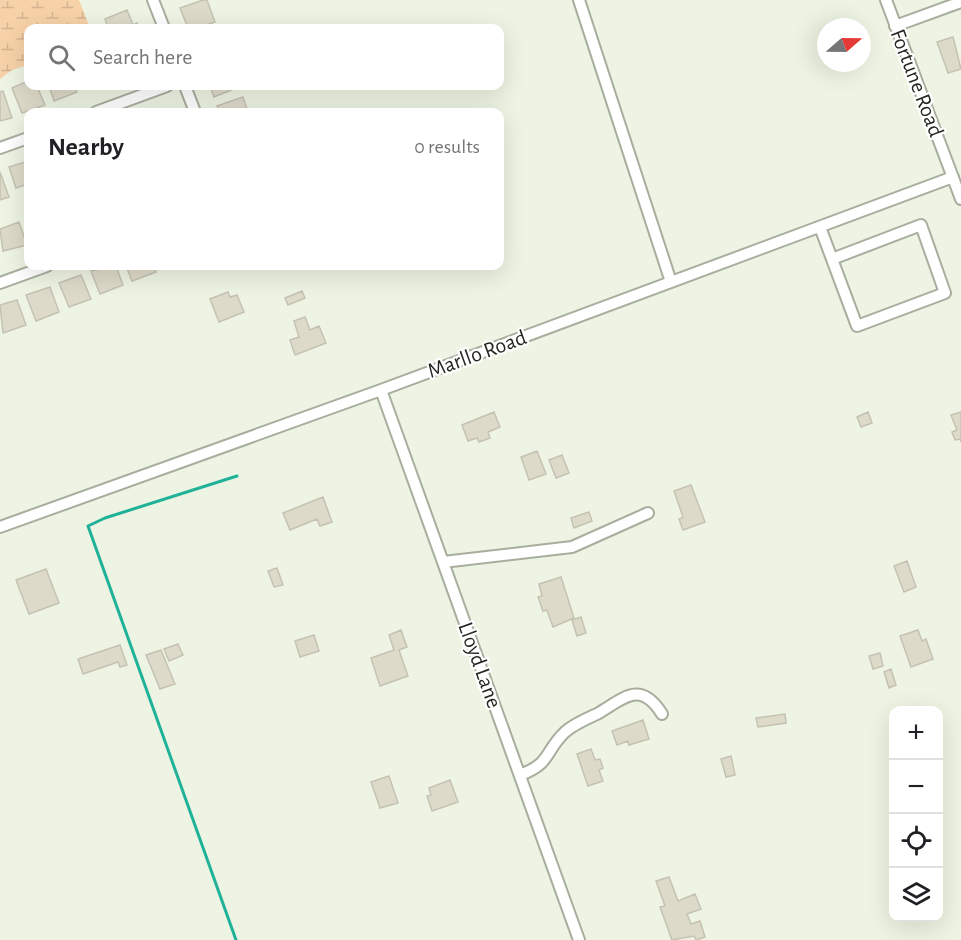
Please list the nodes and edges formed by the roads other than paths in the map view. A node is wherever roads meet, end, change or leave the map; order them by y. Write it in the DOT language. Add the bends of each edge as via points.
graph roads {
  1 [pos="155,0"];
  2 [pos="579,0"];
  3 [pos="885,0"];
  4 [pos="961,2"];
  5 [pos="163,24"];
  6 [pos="895,26"];
  7 [pos="157,90"];
  8 [pos="187,90"];
  9 [pos="107,108"];
  10 [pos="193,108"];
  11 [pos="24,139"];
  12 [pos="0,148"];
  13 [pos="953,177"];
  14 [pos="961,199"];
  15 [pos="820,227"];
  16 [pos="832,259"];
  17 [pos="36,270"];
  18 [pos="671,282"];
  19 [pos="0,283"];
  20 [pos="381,390"];
  21 [pos="648,513"];
  22 [pos="0,527"];
  23 [pos="443,561"];
  24 [pos="662,714"];
  25 [pos="520,776"];
  26 [pos="579,940"];
  1 -- 5 [label="street"];
  2 -- 18 [label="street"];
  3 -- 6 [label="street, Fortune Road"];
  4 -- 6 [label="street"];
  6 -- 13 [label="street, Fortune Road"];
  7 -- 9 [label="street"];
  8 -- 10 [label="street"];
  11 -- 12 [label="street"];
  13 -- 14 [label="street, Fortune Road"];
  13 -- 15 [label="street, Marllo Road"];
  15 -- 16 [label="street"];
  15 -- 18 [label="street, Marllo Road"];
  16 -- 16 [label="street" via="857,326 945,293 921,225"];
  17 -- 19 [label="street"];
  18 -- 20 [label="street, Marllo Road"];
  20 -- 22 [label="street, Marllo Road"];
  20 -- 23 [label="street, Lloyd Lane"];
  21 -- 23 [label="street" via="572,547"];
  23 -- 25 [label="street, Lloyd Lane"];
  24 -- 25 [label="street" via="646,697 636,694 620,698 568,729 544,763"];
  25 -- 26 [label="street, Lloyd Lane"];
}
